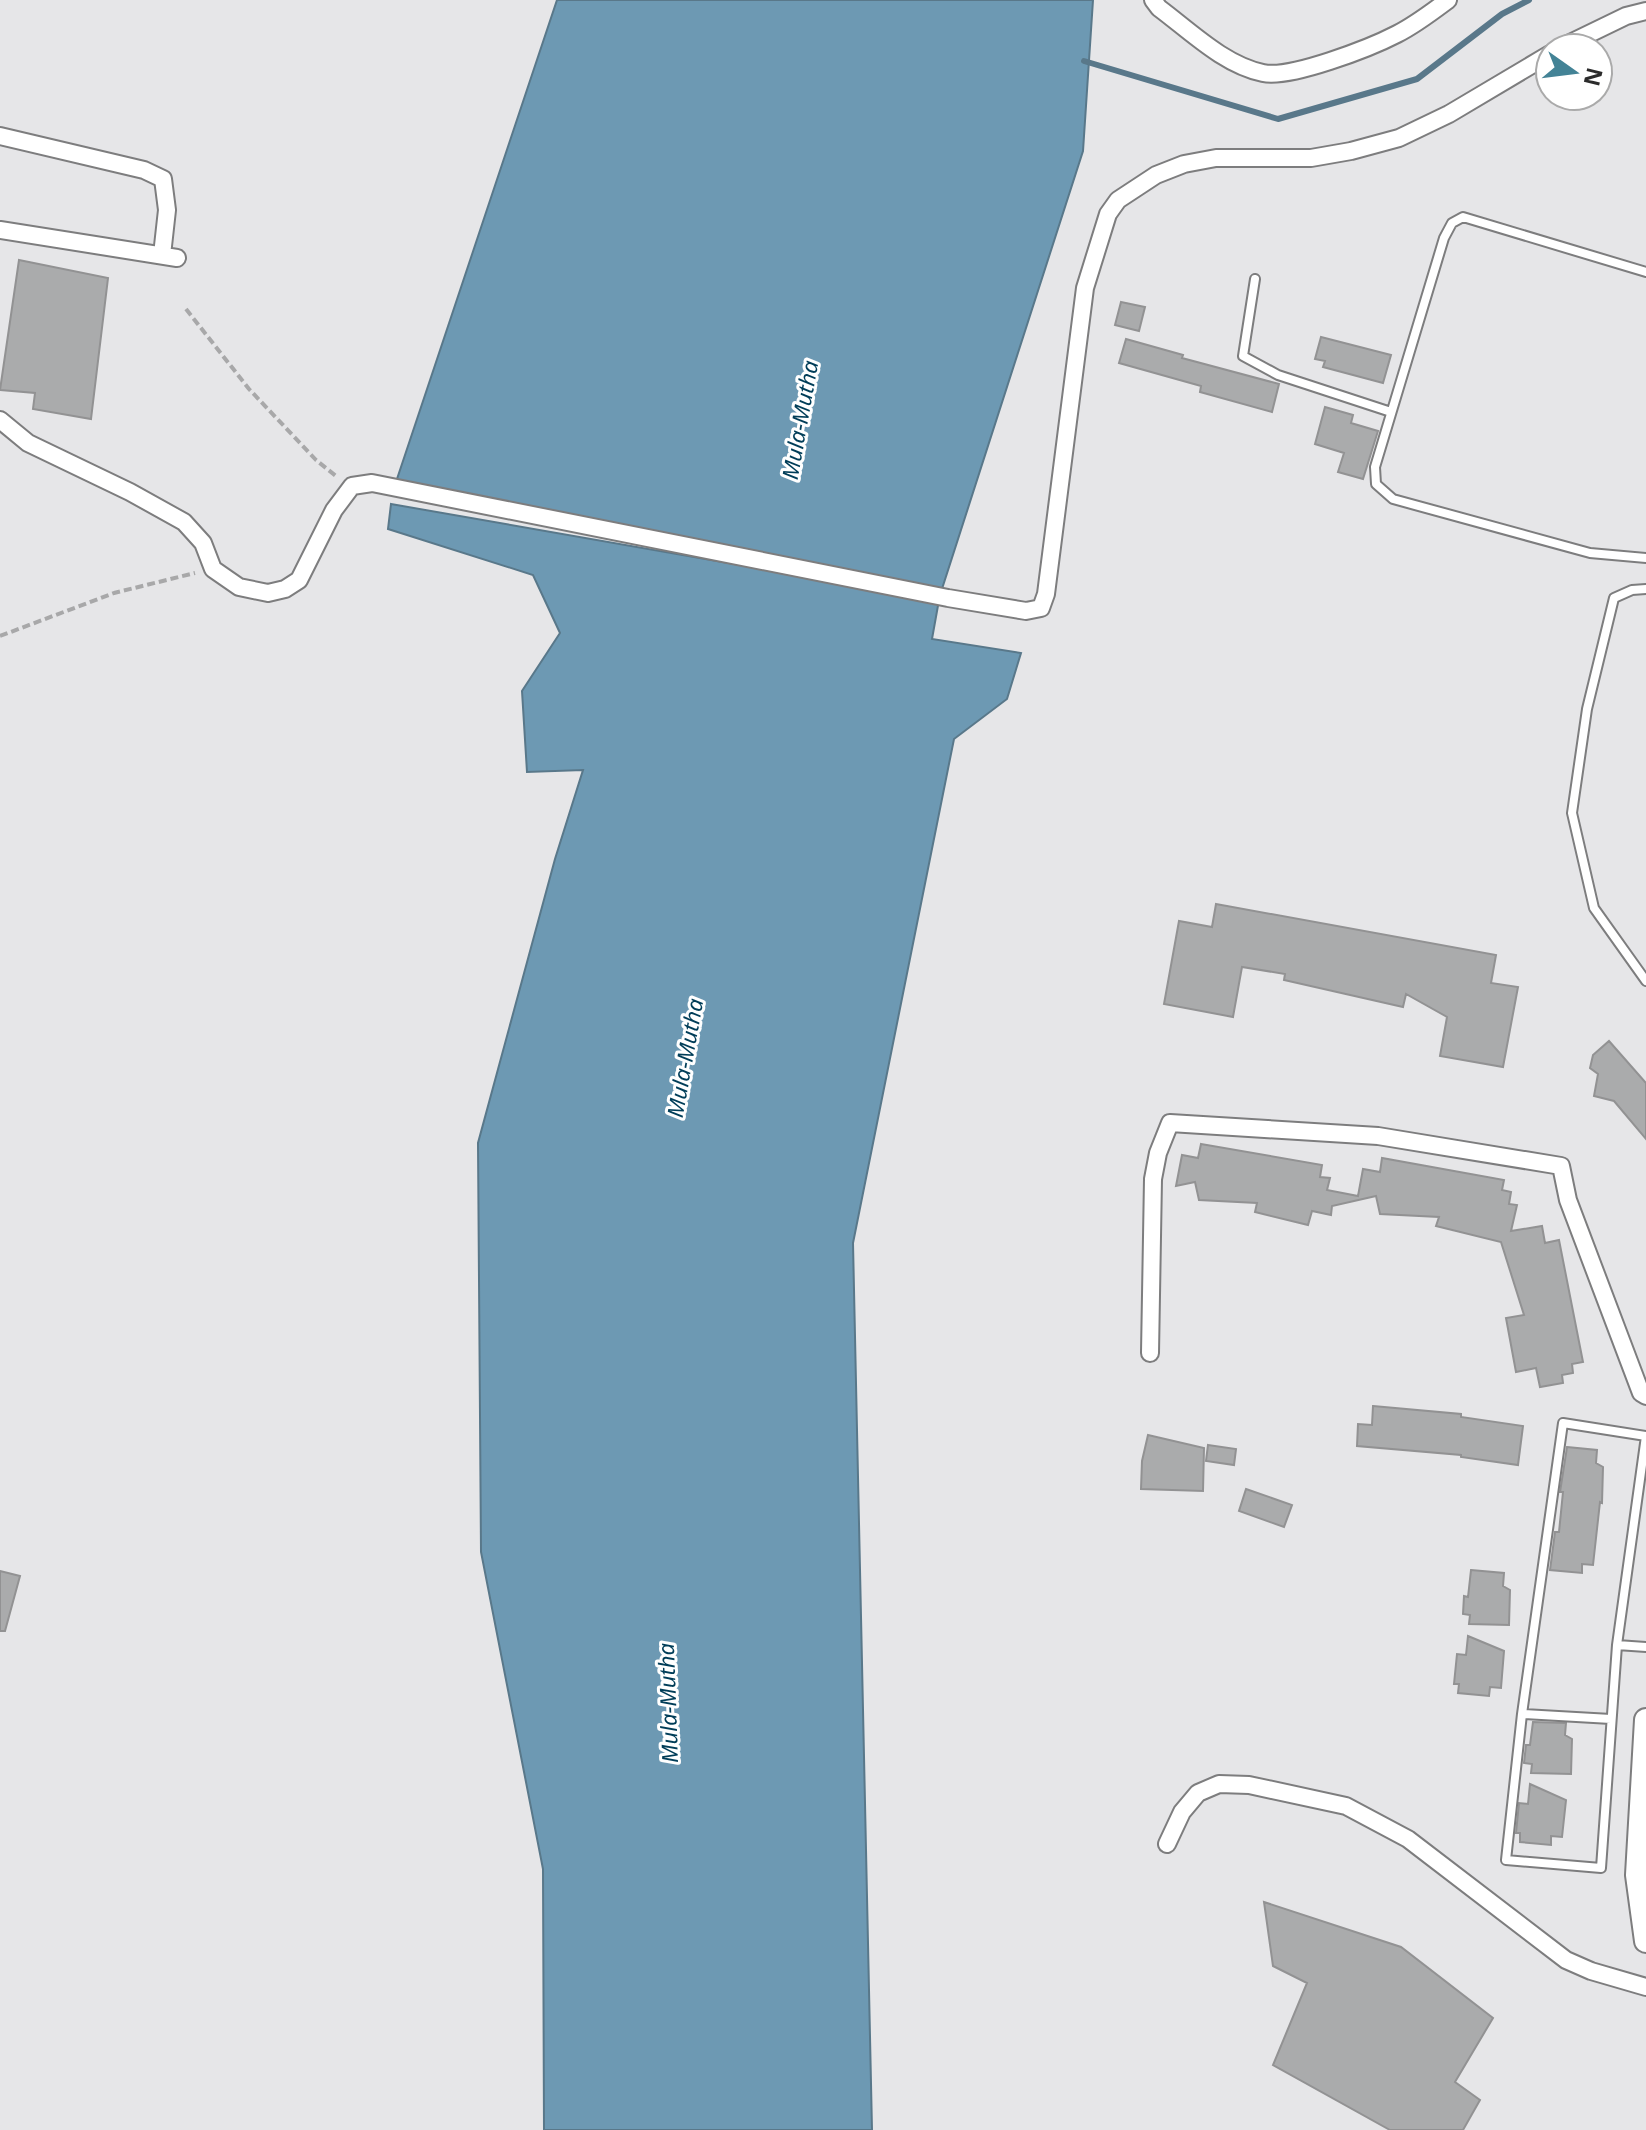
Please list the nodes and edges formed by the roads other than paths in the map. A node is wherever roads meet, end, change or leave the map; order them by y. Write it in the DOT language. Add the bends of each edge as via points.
graph roads {
  1 [pos="1153,0"];
  2 [pos="1448,0"];
  3 [pos="1646,11"];
  4 [pos="1593,32"];
  5 [pos="1534,64"];
  6 [pos="0,136"];
  7 [pos="0,230"];
  8 [pos="1646,272"];
  9 [pos="1255,279"];
  10 [pos="1391,412"];
  11 [pos="0,420"];
  12 [pos="1646,558"];
  13 [pos="1646,589"];
  14 [pos="1646,981"];
  15 [pos="1150,1353"];
  16 [pos="1646,1396"];
  17 [pos="1617,1645"];
  18 [pos="1646,1647"];
  19 [pos="1522,1714"];
  20 [pos="1611,1719"];
  21 [pos="1646,1720"];
  22 [pos="1167,1844"];
  23 [pos="1646,1941"];
  24 [pos="1646,1987"];
  1 -- 2 [label="street" via="1215,50 1264,74 1288,73 1360,50 1398,34"];
  3 -- 4 [label="street"];
  5 -- 11 [label="street" via="1399,138 1311,158 1216,158 1184,164 1118,200 1108,214 1085,288 1041,608 1026,611 948,598 372,483 352,486 299,580 268,593 239,587 213,569 203,543 184,522 28,443"];
  6 -- 7 [label="street" via="163,179 170,256"];
  8 -- 10 [label="lane" via="1463,217 1452,223"];
  9 -- 10 [label="lane" via="1243,356 1278,375"];
  10 -- 12 [label="lane" via="1375,467 1376,484 1393,499 1590,553"];
  13 -- 14 [label="lane" via="1614,598 1587,709 1572,813 1594,908"];
  15 -- 16 [label="street" via="1153,1179 1170,1123 1378,1136 1561,1166 1568,1200"];
  17 -- 18 [label="lane"];
  17 -- 19 [label="lane" via="1646,1436 1563,1423"];
  17 -- 20 [label="lane"];
  19 -- 20 [label="lane"];
  19 -- 20 [label="lane" via="1506,1860 1601,1868"];
  21 -- 23 [label="main road" via="1637,1875"];
  22 -- 24 [label="street" via="1198,1793 1219,1784 1249,1785 1346,1806 1408,1839 1566,1960"];
}
